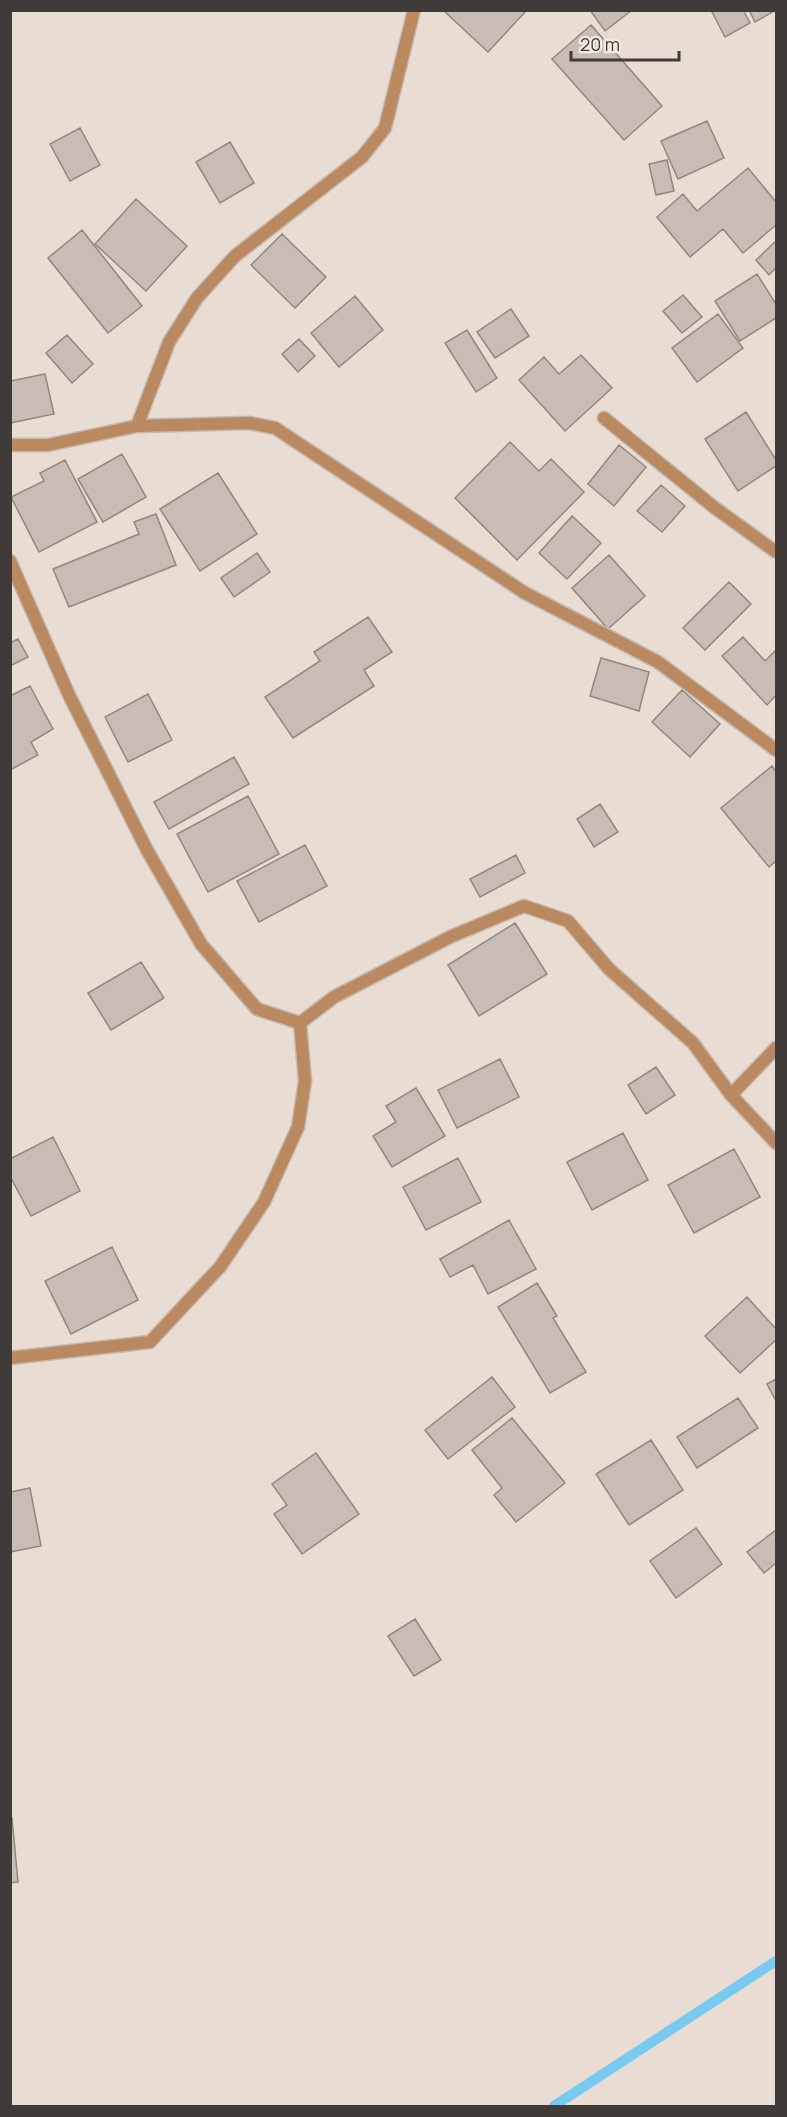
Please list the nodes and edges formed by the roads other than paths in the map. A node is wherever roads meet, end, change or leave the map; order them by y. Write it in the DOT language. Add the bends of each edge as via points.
graph roads {
  1 [pos="414,10"];
  2 [pos="604,418"];
  3 [pos="137,426"];
  4 [pos="10,445"];
  5 [pos="777,552"];
  6 [pos="10,561"];
  7 [pos="777,750"];
  8 [pos="300,1023"];
  9 [pos="777,1048"];
  10 [pos="731,1095"];
  11 [pos="777,1143"];
  12 [pos="10,1358"];
  1 -- 3 [label="street" via="385,128 362,156 235,256 197,298 169,342"];
  2 -- 5 [label="street" via="715,508"];
  3 -- 4 [label="street" via="48,445"];
  3 -- 7 [label="street" via="249,423 275,428 525,593 658,662"];
  6 -- 8 [label="street" via="74,705 147,850 201,944 257,1009"];
  8 -- 10 [label="street" via="345,991 450,937 524,906 568,921 609,969 693,1043"];
  8 -- 12 [label="street" via="305,1081 298,1127 264,1202 220,1267 150,1342"];
  9 -- 10 [label="street"];
  10 -- 11 [label="street"];
}
